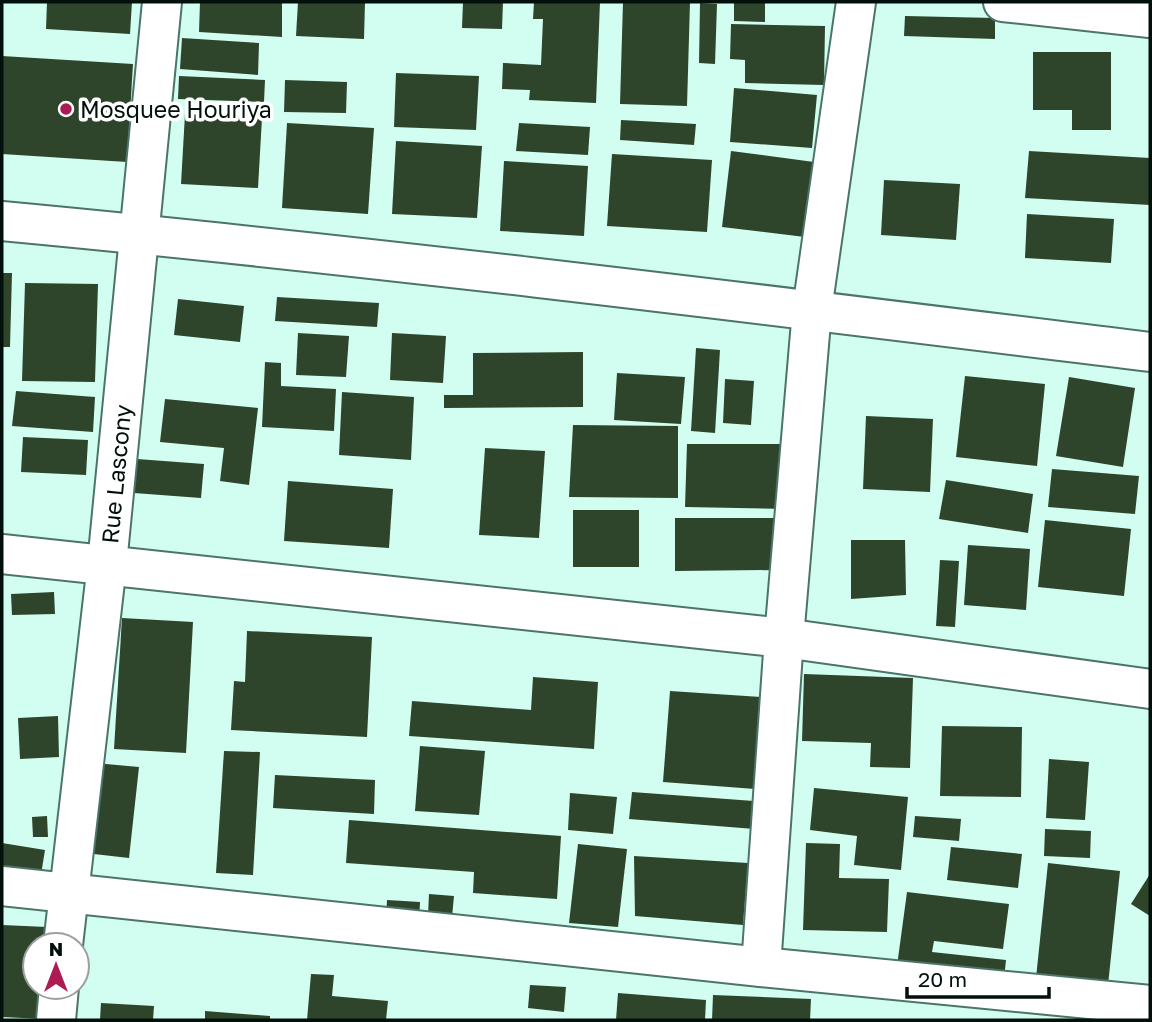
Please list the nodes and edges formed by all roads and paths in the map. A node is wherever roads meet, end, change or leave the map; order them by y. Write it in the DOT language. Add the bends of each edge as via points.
graph roads {
  1 [pos="162,2"];
  2 [pos="856,2"];
  3 [pos="1003,2"];
  4 [pos="1150,18"];
  5 [pos="2,221"];
  6 [pos="141,234"];
  7 [pos="812,310"];
  8 [pos="1150,352"];
  9 [pos="2,554"];
  10 [pos="107,564"];
  11 [pos="784,638"];
  12 [pos="1150,689"];
  13 [pos="2,886"];
  14 [pos="68,893"];
  15 [pos="64,931"];
  16 [pos="761,967"];
  17 [pos="59,1001"];
  18 [pos="1150,1005"];
  19 [pos="57,1020"];
  1 -- 6 [label="street, Rue Lascony"];
  2 -- 7 [label="street"];
  3 -- 4 [label="street"];
  5 -- 6 [label="street"];
  6 -- 7 [label="street"];
  6 -- 10 [label="street, Rue Lascony"];
  7 -- 8 [label="street"];
  7 -- 11 [label="street"];
  9 -- 10 [label="street"];
  10 -- 11 [label="street"];
  10 -- 14 [label="street, Rue Lascony"];
  11 -- 12 [label="street"];
  11 -- 16 [label="street"];
  13 -- 14 [label="street"];
  14 -- 15 [label="street, Rue Lascony"];
  14 -- 16 [label="street"];
  16 -- 18 [label="street"];
  17 -- 19 [label="street"];
}
